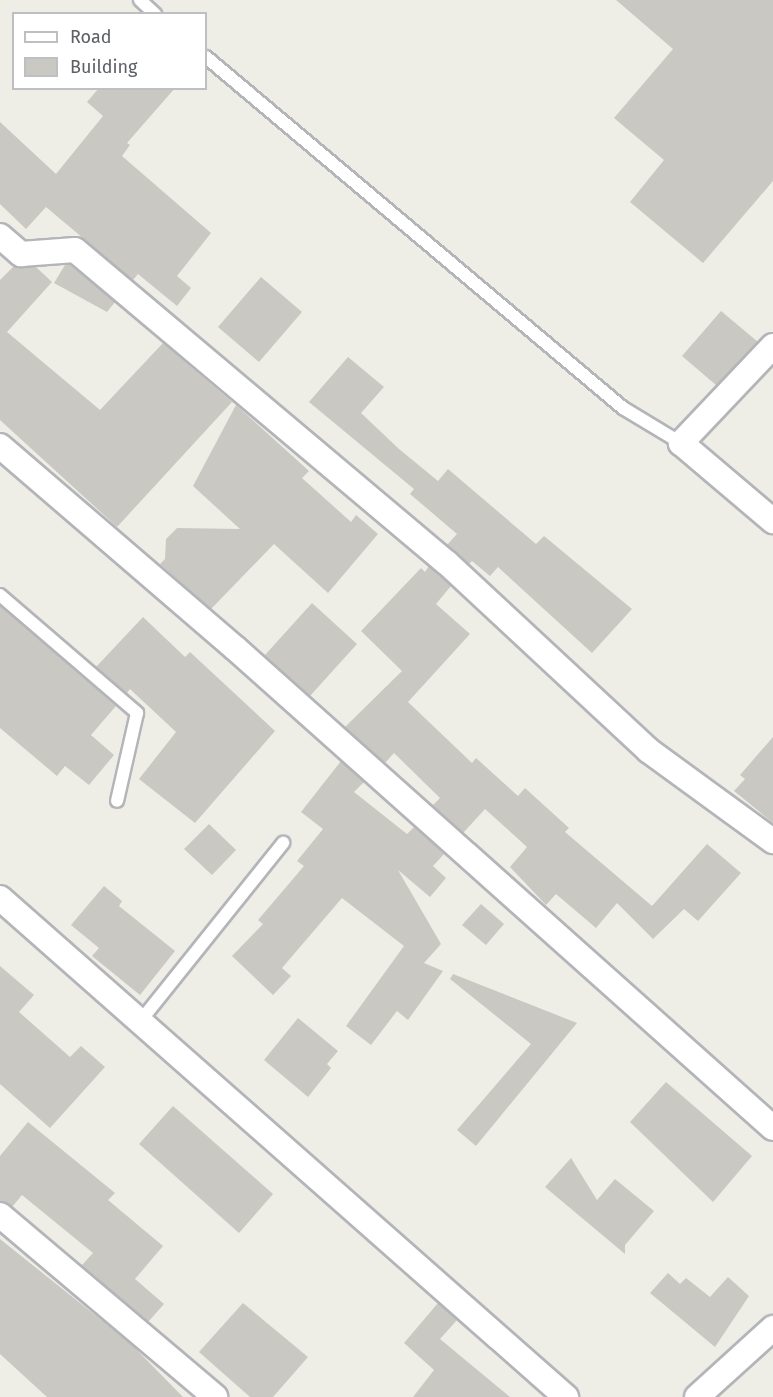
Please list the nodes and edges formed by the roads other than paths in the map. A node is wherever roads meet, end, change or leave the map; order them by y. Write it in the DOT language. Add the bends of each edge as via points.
graph roads {
  1 [pos="140,0"];
  2 [pos="154,12"];
  3 [pos="207,58"];
  4 [pos="0,236"];
  5 [pos="773,346"];
  6 [pos="681,443"];
  7 [pos="0,446"];
  8 [pos="773,521"];
  9 [pos="0,595"];
  10 [pos="117,801"];
  11 [pos="773,841"];
  12 [pos="283,843"];
  13 [pos="0,898"];
  14 [pos="142,1018"];
  15 [pos="773,1128"];
  16 [pos="0,1215"];
  17 [pos="770,1337"];
  18 [pos="216,1397"];
  19 [pos="566,1397"];
  20 [pos="697,1397"];
  1 -- 2 [label="lane"];
  3 -- 6 [label="lane" via="614,400"];
  4 -- 11 [label="street" via="21,254 75,250 447,563 648,750"];
  5 -- 6 [label="street"];
  6 -- 8 [label="street"];
  7 -- 15 [label="street" via="235,648"];
  9 -- 10 [label="lane" via="136,713"];
  12 -- 14 [label="lane"];
  13 -- 14 [label="street"];
  14 -- 19 [label="street"];
  16 -- 18 [label="street"];
  17 -- 20 [label="street"];
}
